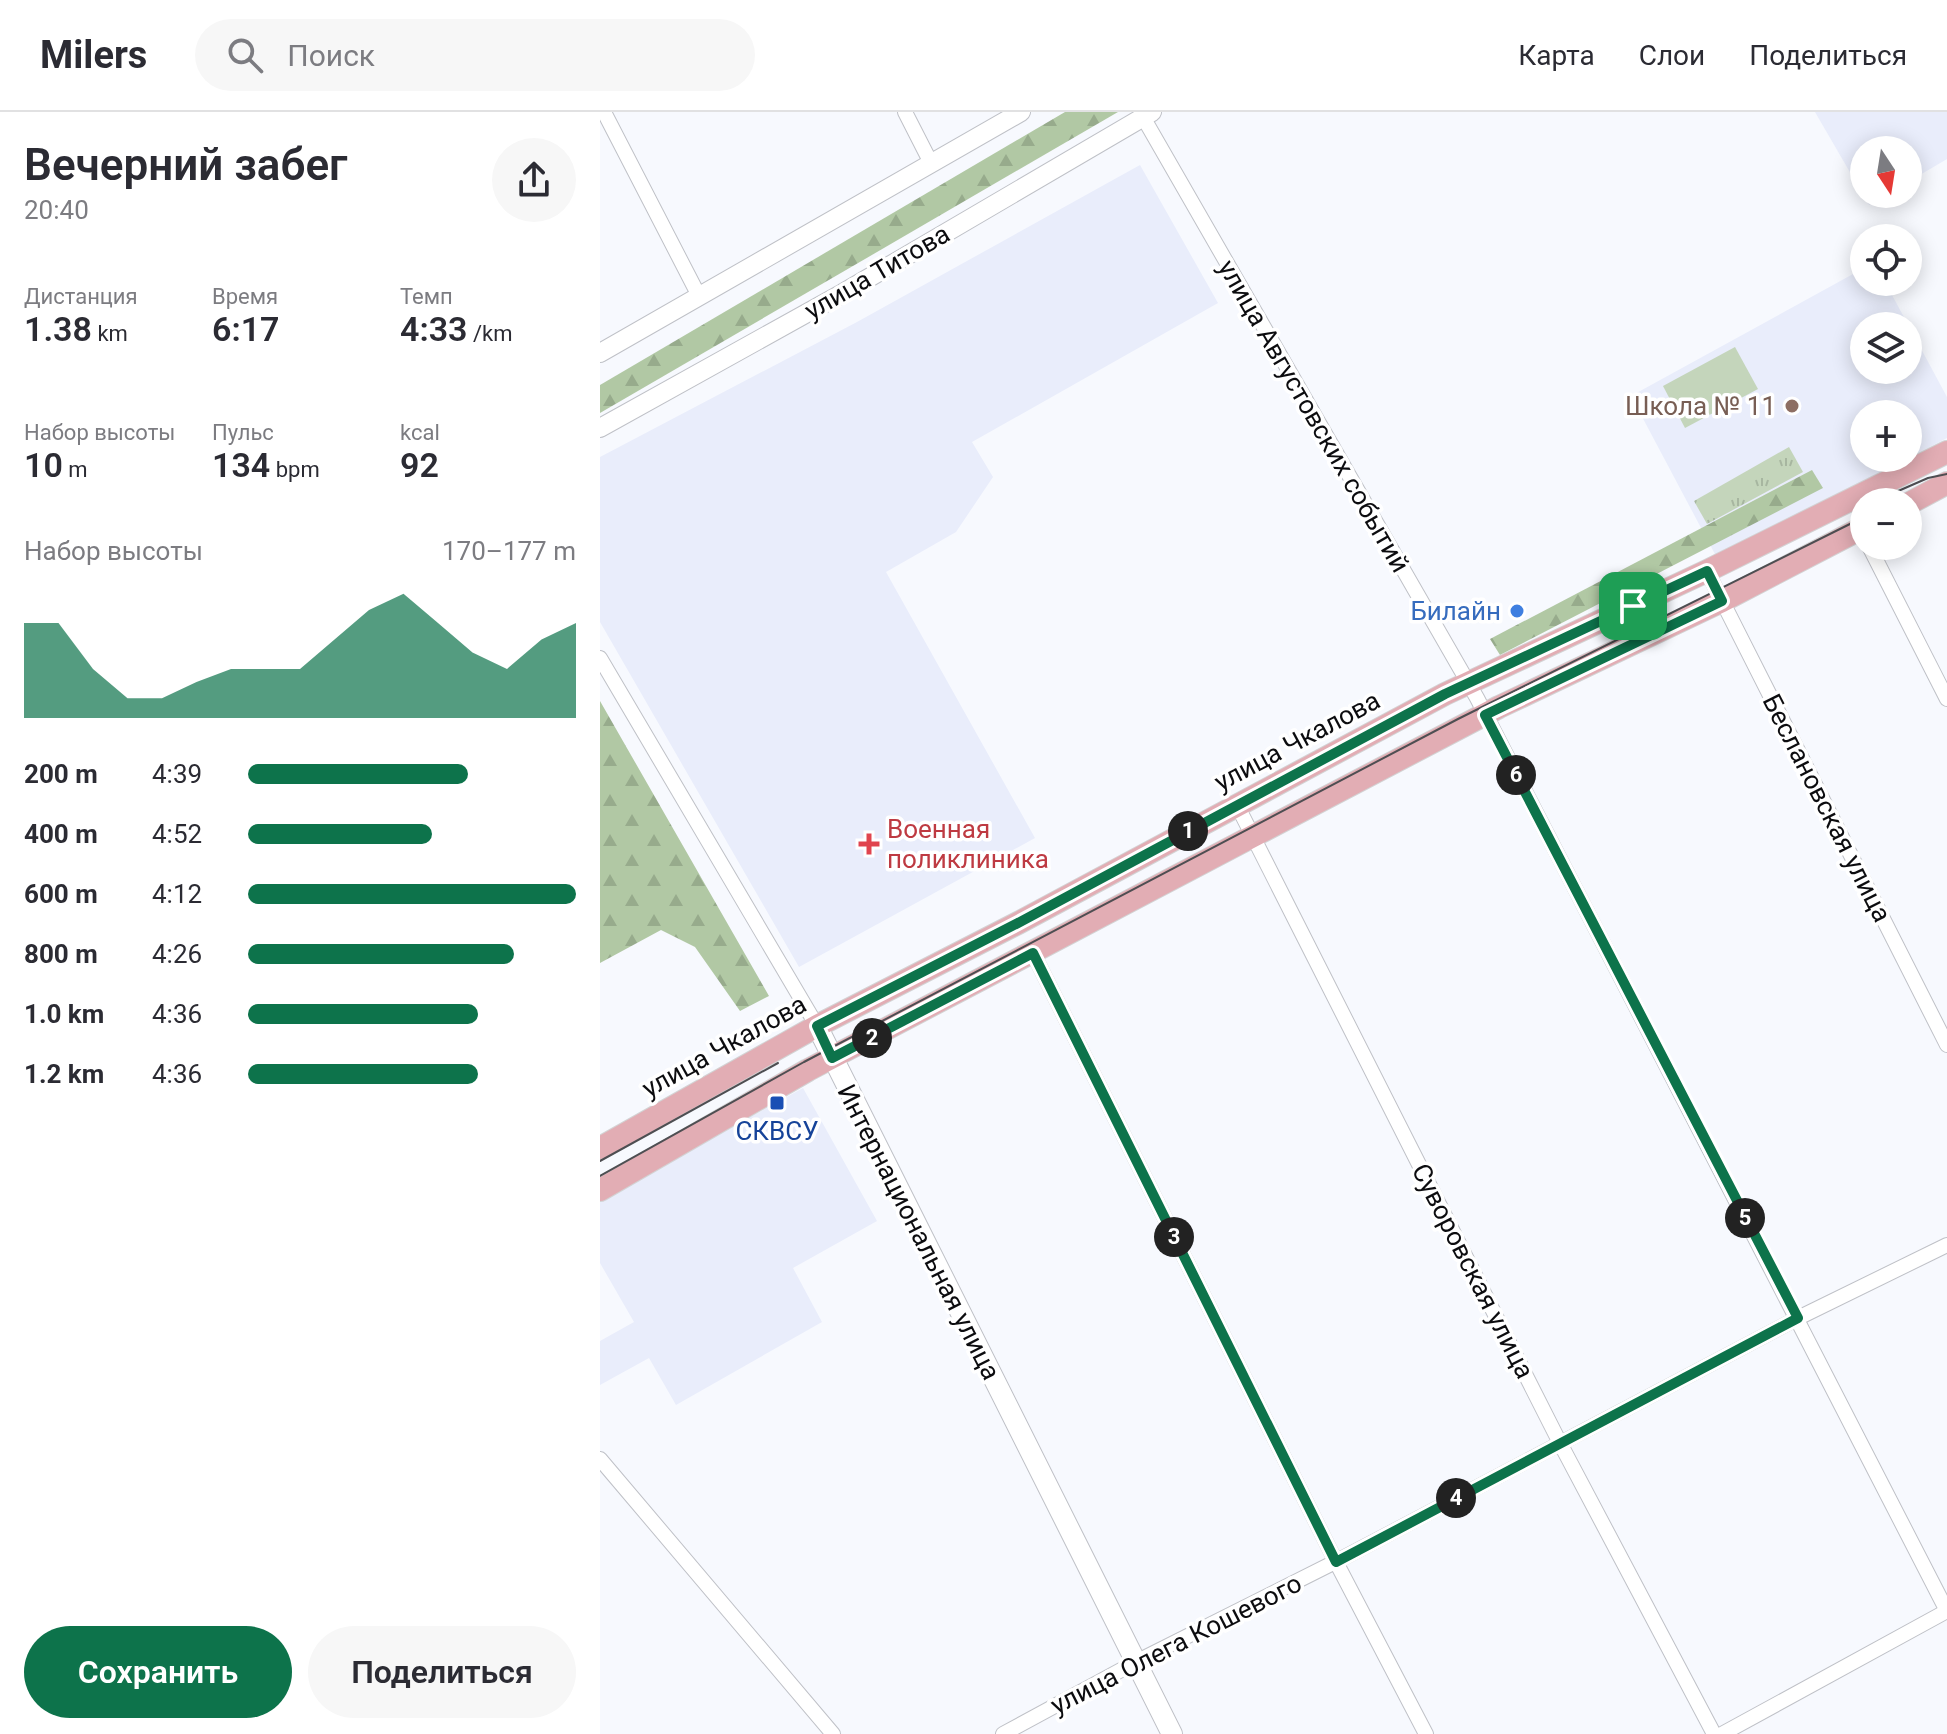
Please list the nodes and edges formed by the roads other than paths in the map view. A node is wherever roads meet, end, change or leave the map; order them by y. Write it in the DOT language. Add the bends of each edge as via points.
graph roads {
  1 [pos="604,112"];
  2 [pos="905,112"];
  3 [pos="1021,112"];
  4 [pos="1146,114"];
  5 [pos="931,163"];
  6 [pos="699,296"];
  7 [pos="600,353"];
  8 [pos="600,428"];
  9 [pos="1947,452"];
  10 [pos="1947,483"];
  11 [pos="1922,496"];
  12 [pos="1850,542"];
  13 [pos="1877,560"];
  14 [pos="1707,571"];
  15 [pos="1722,601"];
  16 [pos="600,658"];
  17 [pos="1468,683"];
  18 [pos="1947,699"];
  19 [pos="1485,715"];
  20 [pos="1237,805"];
  21 [pos="1255,835"];
  22 [pos="1033,953"];
  23 [pos="817,1026"];
  24 [pos="1947,1045"];
  25 [pos="832,1058"];
  26 [pos="600,1148"];
  27 [pos="600,1190"];
  28 [pos="1947,1245"];
  29 [pos="1798,1318"];
  30 [pos="1560,1443"];
  31 [pos="600,1459"];
  32 [pos="1336,1562"];
  33 [pos="1947,1611"];
  34 [pos="1134,1663"];
  35 [pos="833,1734"];
  36 [pos="1003,1734"];
  37 [pos="1172,1734"];
  38 [pos="1426,1734"];
  39 [pos="1714,1734"];
  40 [pos="1722,1734"];
  1 -- 6 [label="street"];
  2 -- 5 [label="street"];
  3 -- 5 [label="street"];
  4 -- 8 [label="street, улица Титова" via="843,293"];
  4 -- 17 [label="street, улица Августовских событий"];
  5 -- 6 [label="street"];
  6 -- 7 [label="street"];
  9 -- 14 [label="main road, улица Чкалова"];
  10 -- 11 [label="main road"];
  12 -- 15 [label="main road"];
  13 -- 18 [label="street"];
  14 -- 15 [label="street, Беслановская улица"];
  14 -- 17 [label="main road, улица Чкалова"];
  15 -- 19 [label="main road"];
  15 -- 24 [label="street, Беслановская улица"];
  16 -- 23 [label="street, Интернациональная улица"];
  17 -- 19 [label="street, улица Августовских событий"];
  17 -- 20 [label="main road, улица Чкалова"];
  19 -- 21 [label="main road"];
  19 -- 29 [label="street"];
  20 -- 21 [label="street, Суворовская улица"];
  20 -- 23 [label="main road, улица Чкалова"];
  21 -- 22 [label="main road"];
  21 -- 30 [label="street, Суворовская улица"];
  22 -- 25 [label="main road"];
  22 -- 32 [label="street"];
  23 -- 25 [label="main road, Интернациональная улица"];
  23 -- 26 [label="main road, улица Чкалова"];
  25 -- 27 [label="main road"];
  25 -- 34 [label="main road, Интернациональная улица"];
  28 -- 29 [label="street, улица Олега Кошевого"];
  29 -- 30 [label="street, улица Олега Кошевого"];
  29 -- 33 [label="street"];
  30 -- 32 [label="street, улица Олега Кошевого"];
  30 -- 39 [label="street, Суворовская улица"];
  31 -- 35 [label="street"];
  32 -- 34 [label="street, улица Олега Кошевого"];
  32 -- 38 [label="street"];
  33 -- 40 [label="street"];
  34 -- 36 [label="street, улица Олега Кошевого"];
  34 -- 37 [label="main road, Интернациональная улица"];
}
